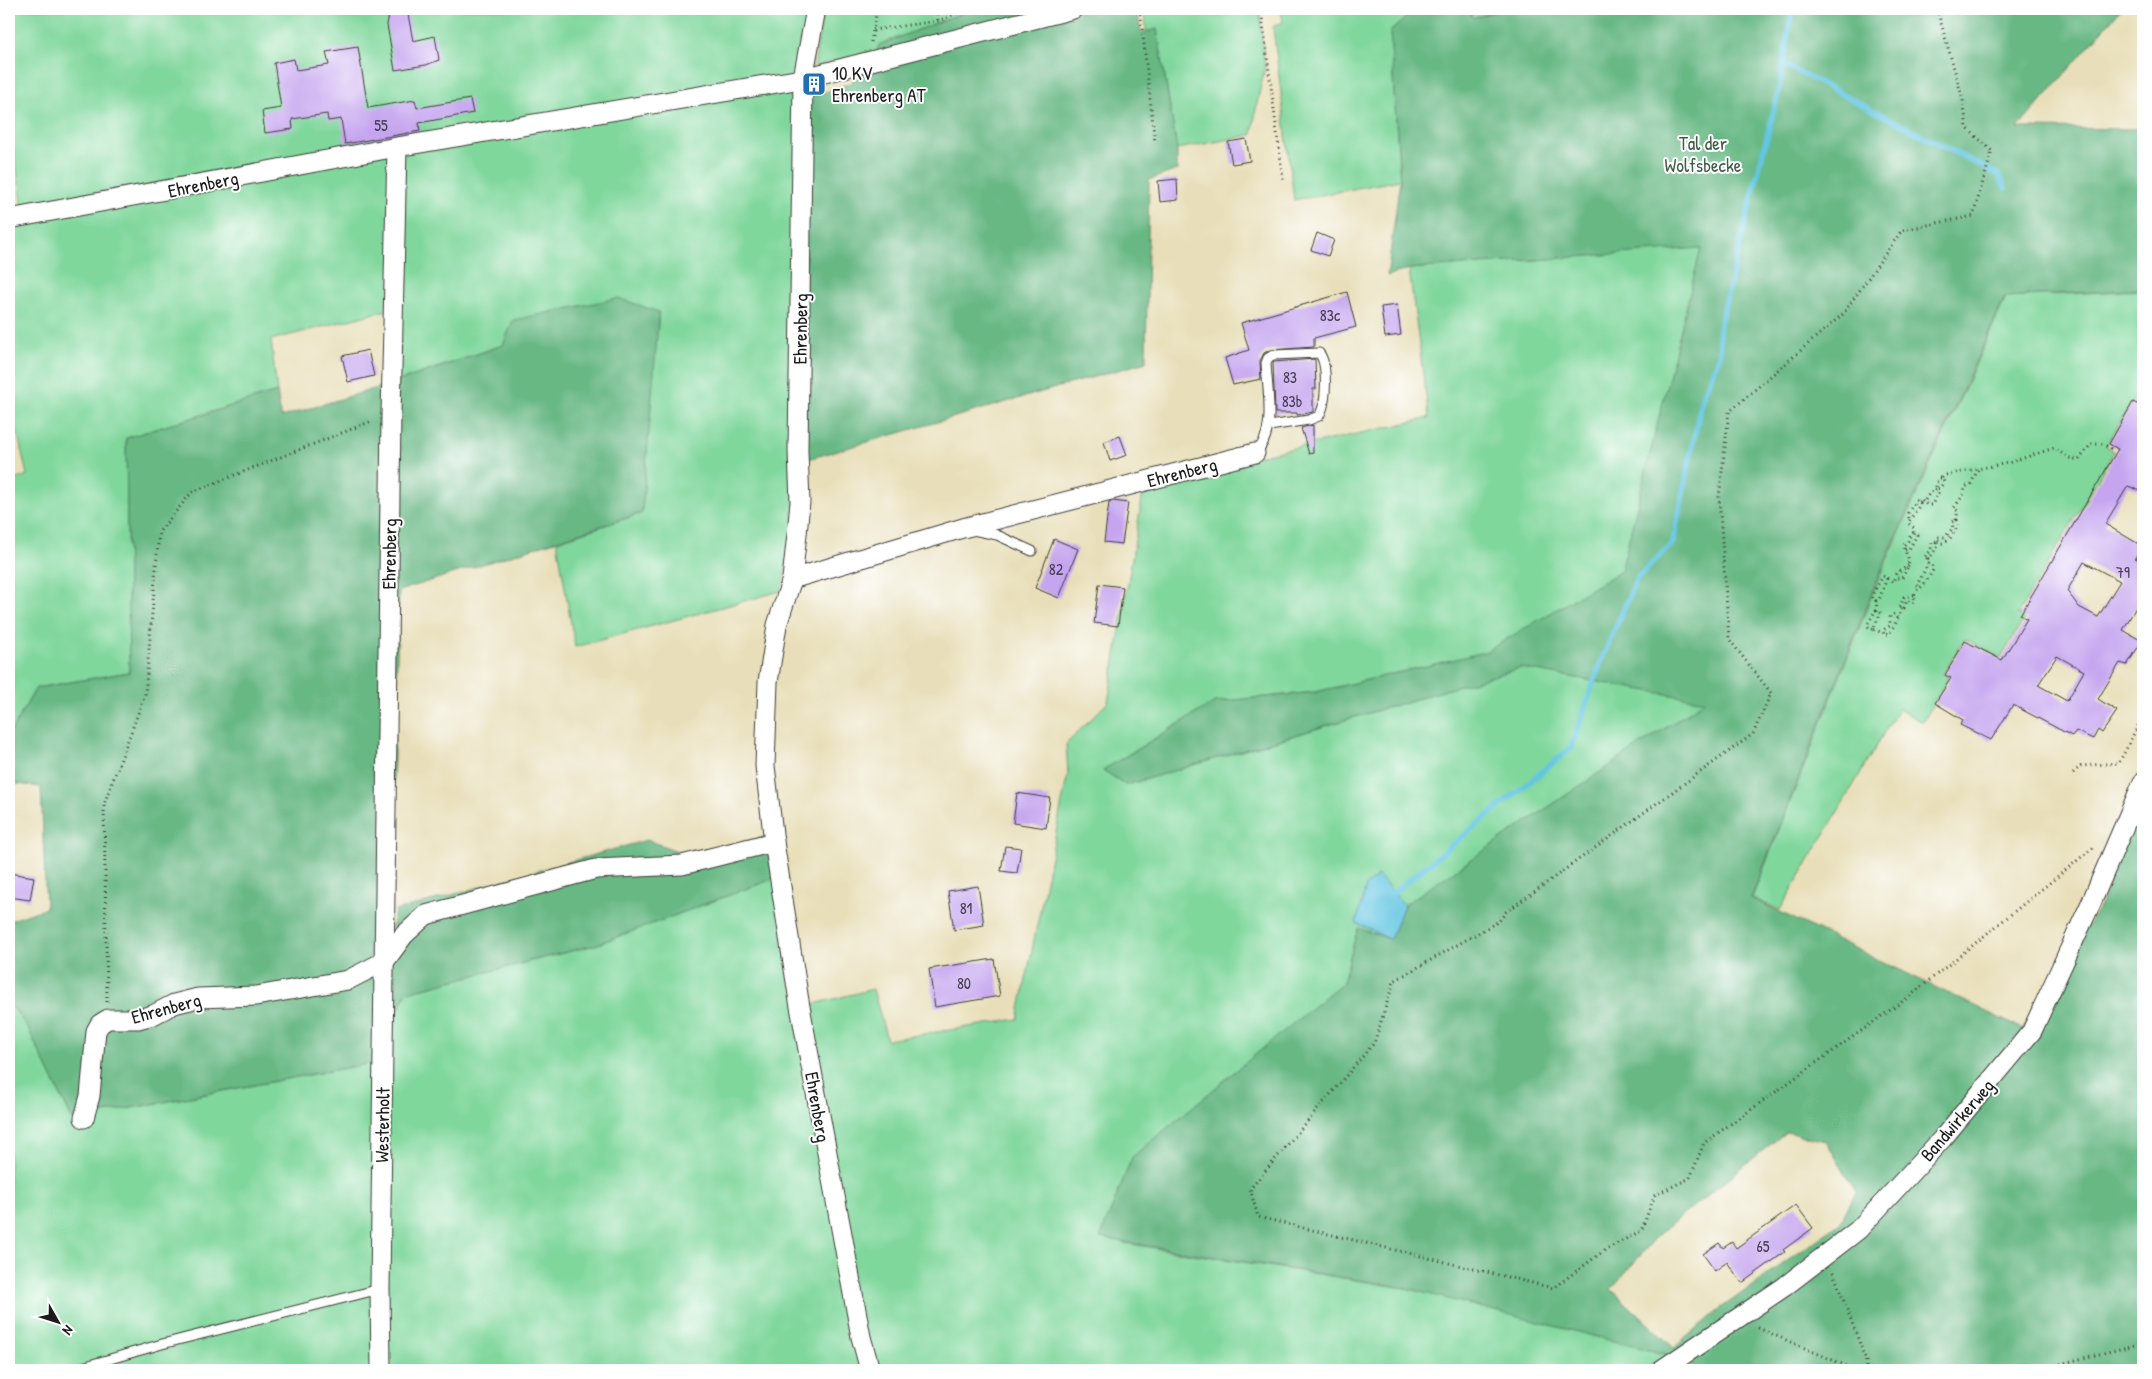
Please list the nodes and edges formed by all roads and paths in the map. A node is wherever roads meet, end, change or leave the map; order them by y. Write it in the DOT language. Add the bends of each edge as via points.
graph roads {
  1 [pos="816,9"];
  2 [pos="877,9"];
  3 [pos="937,9"];
  4 [pos="967,9"];
  5 [pos="1073,9"];
  6 [pos="1140,9"];
  7 [pos="1261,9"];
  8 [pos="1937,9"];
  9 [pos="938,21"];
  10 [pos="873,30"];
  11 [pos="867,62"];
  12 [pos="803,78"];
  13 [pos="1155,143"];
  14 [pos="397,147"];
  15 [pos="1283,179"];
  16 [pos="9,219"];
  17 [pos="391,414"];
  18 [pos="1269,426"];
  19 [pos="2114,450"];
  20 [pos="1255,453"];
  21 [pos="1978,468"];
  22 [pos="1942,478"];
  23 [pos="1936,489"];
  24 [pos="1919,502"];
  25 [pos="1924,502"];
  26 [pos="1909,518"];
  27 [pos="963,528"];
  28 [pos="1032,550"];
  29 [pos="1928,564"];
  30 [pos="1887,578"];
  31 [pos="792,579"];
  32 [pos="1919,587"];
  33 [pos="1914,596"];
  34 [pos="1876,601"];
  35 [pos="1902,608"];
  36 [pos="1877,611"];
  37 [pos="1897,618"];
  38 [pos="1873,629"];
  39 [pos="1882,633"];
  40 [pos="2143,716"];
  41 [pos="2074,773"];
  42 [pos="2143,782"];
  43 [pos="774,842"];
  44 [pos="2099,843"];
  45 [pos="385,961"];
  46 [pos="108,1019"];
  47 [pos="84,1118"];
  48 [pos="1827,1255"];
  49 [pos="380,1289"];
  50 [pos="1737,1319"];
  51 [pos="2143,1344"];
  52 [pos="72,1370"];
  53 [pos="381,1370"];
  54 [pos="870,1370"];
  55 [pos="1661,1370"];
  56 [pos="1856,1370"];
  57 [pos="1866,1370"];
  58 [pos="2036,1370"];
  1 -- 12 [label="street, Ehrenberg"];
  2 -- 10 [label="path"];
  3 -- 9 [label="path"];
  4 -- 9 [label="path"];
  5 -- 11 [label="street"];
  6 -- 13 [label="path"];
  7 -- 15 [label="path"];
  8 -- 44 [label="path" via="1967,128 1992,151 1973,216 1902,230 1843,314 1729,412 1719,497 1729,640 1770,693 1753,734 1506,912 1498,921 1394,981 1374,1044 1250,1189 1258,1217 1553,1288 1608,1248 1641,1231 1655,1195 1690,1178 1704,1142 1910,996"];
  9 -- 10 [label="path"];
  10 -- 11 [label="path"];
  11 -- 12 [label="street"];
  12 -- 14 [label="street, Ehrenberg"];
  12 -- 31 [label="street, Ehrenberg" via="800,502"];
  14 -- 16 [label="street, Ehrenberg"];
  14 -- 17 [label="street, Ehrenberg"];
  17 -- 45 [label="street, Ehrenberg"];
  17 -- 46 [label="path" via="192,492 159,532 145,696 104,804"];
  18 -- 18 [label="lane, Ehrenberg" via="1268,358 1273,355 1319,354 1324,360 1325,404 1319,416"];
  18 -- 20 [label="lane, Ehrenberg" via="1263,446"];
  19 -- 21 [label="path" via="2102,444 2090,444 2079,460 2069,458 2054,448 2008,463"];
  20 -- 27 [label="street, Ehrenberg"];
  21 -- 22 [label="path"];
  21 -- 29 [label="path" via="1954,508 1958,511 1956,520 1952,522 1953,528 1945,537 1938,537 1938,546 1927,558"];
  22 -- 23 [label="path" via="1936,483"];
  22 -- 23 [label="path" via="1942,485"];
  23 -- 25 [label="path"];
  23 -- 25 [label="path" via="1938,493 1932,505"];
  24 -- 25 [label="path" via="1921,499"];
  24 -- 26 [label="path" via="1914,516"];
  24 -- 26 [label="path" via="1916,500 1907,515"];
  26 -- 30 [label="path" via="1908,523 1914,532 1904,546 1908,565 1896,574 1894,582"];
  27 -- 28 [label="lane, Ehrenberg" via="997,535"];
  27 -- 31 [label="street, Ehrenberg"];
  29 -- 32 [label="path" via="1917,585"];
  29 -- 32 [label="path" via="1932,565 1932,570 1926,582"];
  30 -- 34 [label="path"];
  30 -- 34 [label="path" via="1884,576 1872,595"];
  31 -- 43 [label="street, Ehrenberg" via="777,625 768,682 765,766"];
  32 -- 33 [label="path"];
  33 -- 35 [label="path" via="1902,599"];
  33 -- 35 [label="path" via="1915,601 1907,600"];
  34 -- 36 [label="path"];
  35 -- 37 [label="path"];
  36 -- 38 [label="path" via="1881,615"];
  36 -- 38 [label="path" via="1868,623"];
  37 -- 39 [label="path" via="1888,634"];
  37 -- 39 [label="path" via="1894,614 1890,616 1890,626"];
  38 -- 39 [label="path"];
  40 -- 41 [label="path" via="2119,763 2080,766"];
  42 -- 48 [label="street, Bandwirkerweg" via="2032,1031 1936,1146 1858,1230"];
  43 -- 45 [label="street, Ehrenberg" via="682,865 596,869 426,915 404,935"];
  43 -- 54 [label="street, Ehrenberg" via="799,1001 861,1337"];
  45 -- 46 [label="street, Ehrenberg" via="348,980 256,996 198,998 138,1019"];
  45 -- 49 [label="street, Westerholt"];
  46 -- 47 [label="street, Ehrenberg" via="96,1031 90,1096"];
  48 -- 50 [label="street, Bandwirkerweg"];
  48 -- 57 [label="path" via="1866,1360"];
  49 -- 52 [label="lane"];
  49 -- 53 [label="street, Westerholt"];
  50 -- 55 [label="street, Bandwirkerweg"];
  50 -- 56 [label="path"];
  51 -- 58 [label="path"];
}
